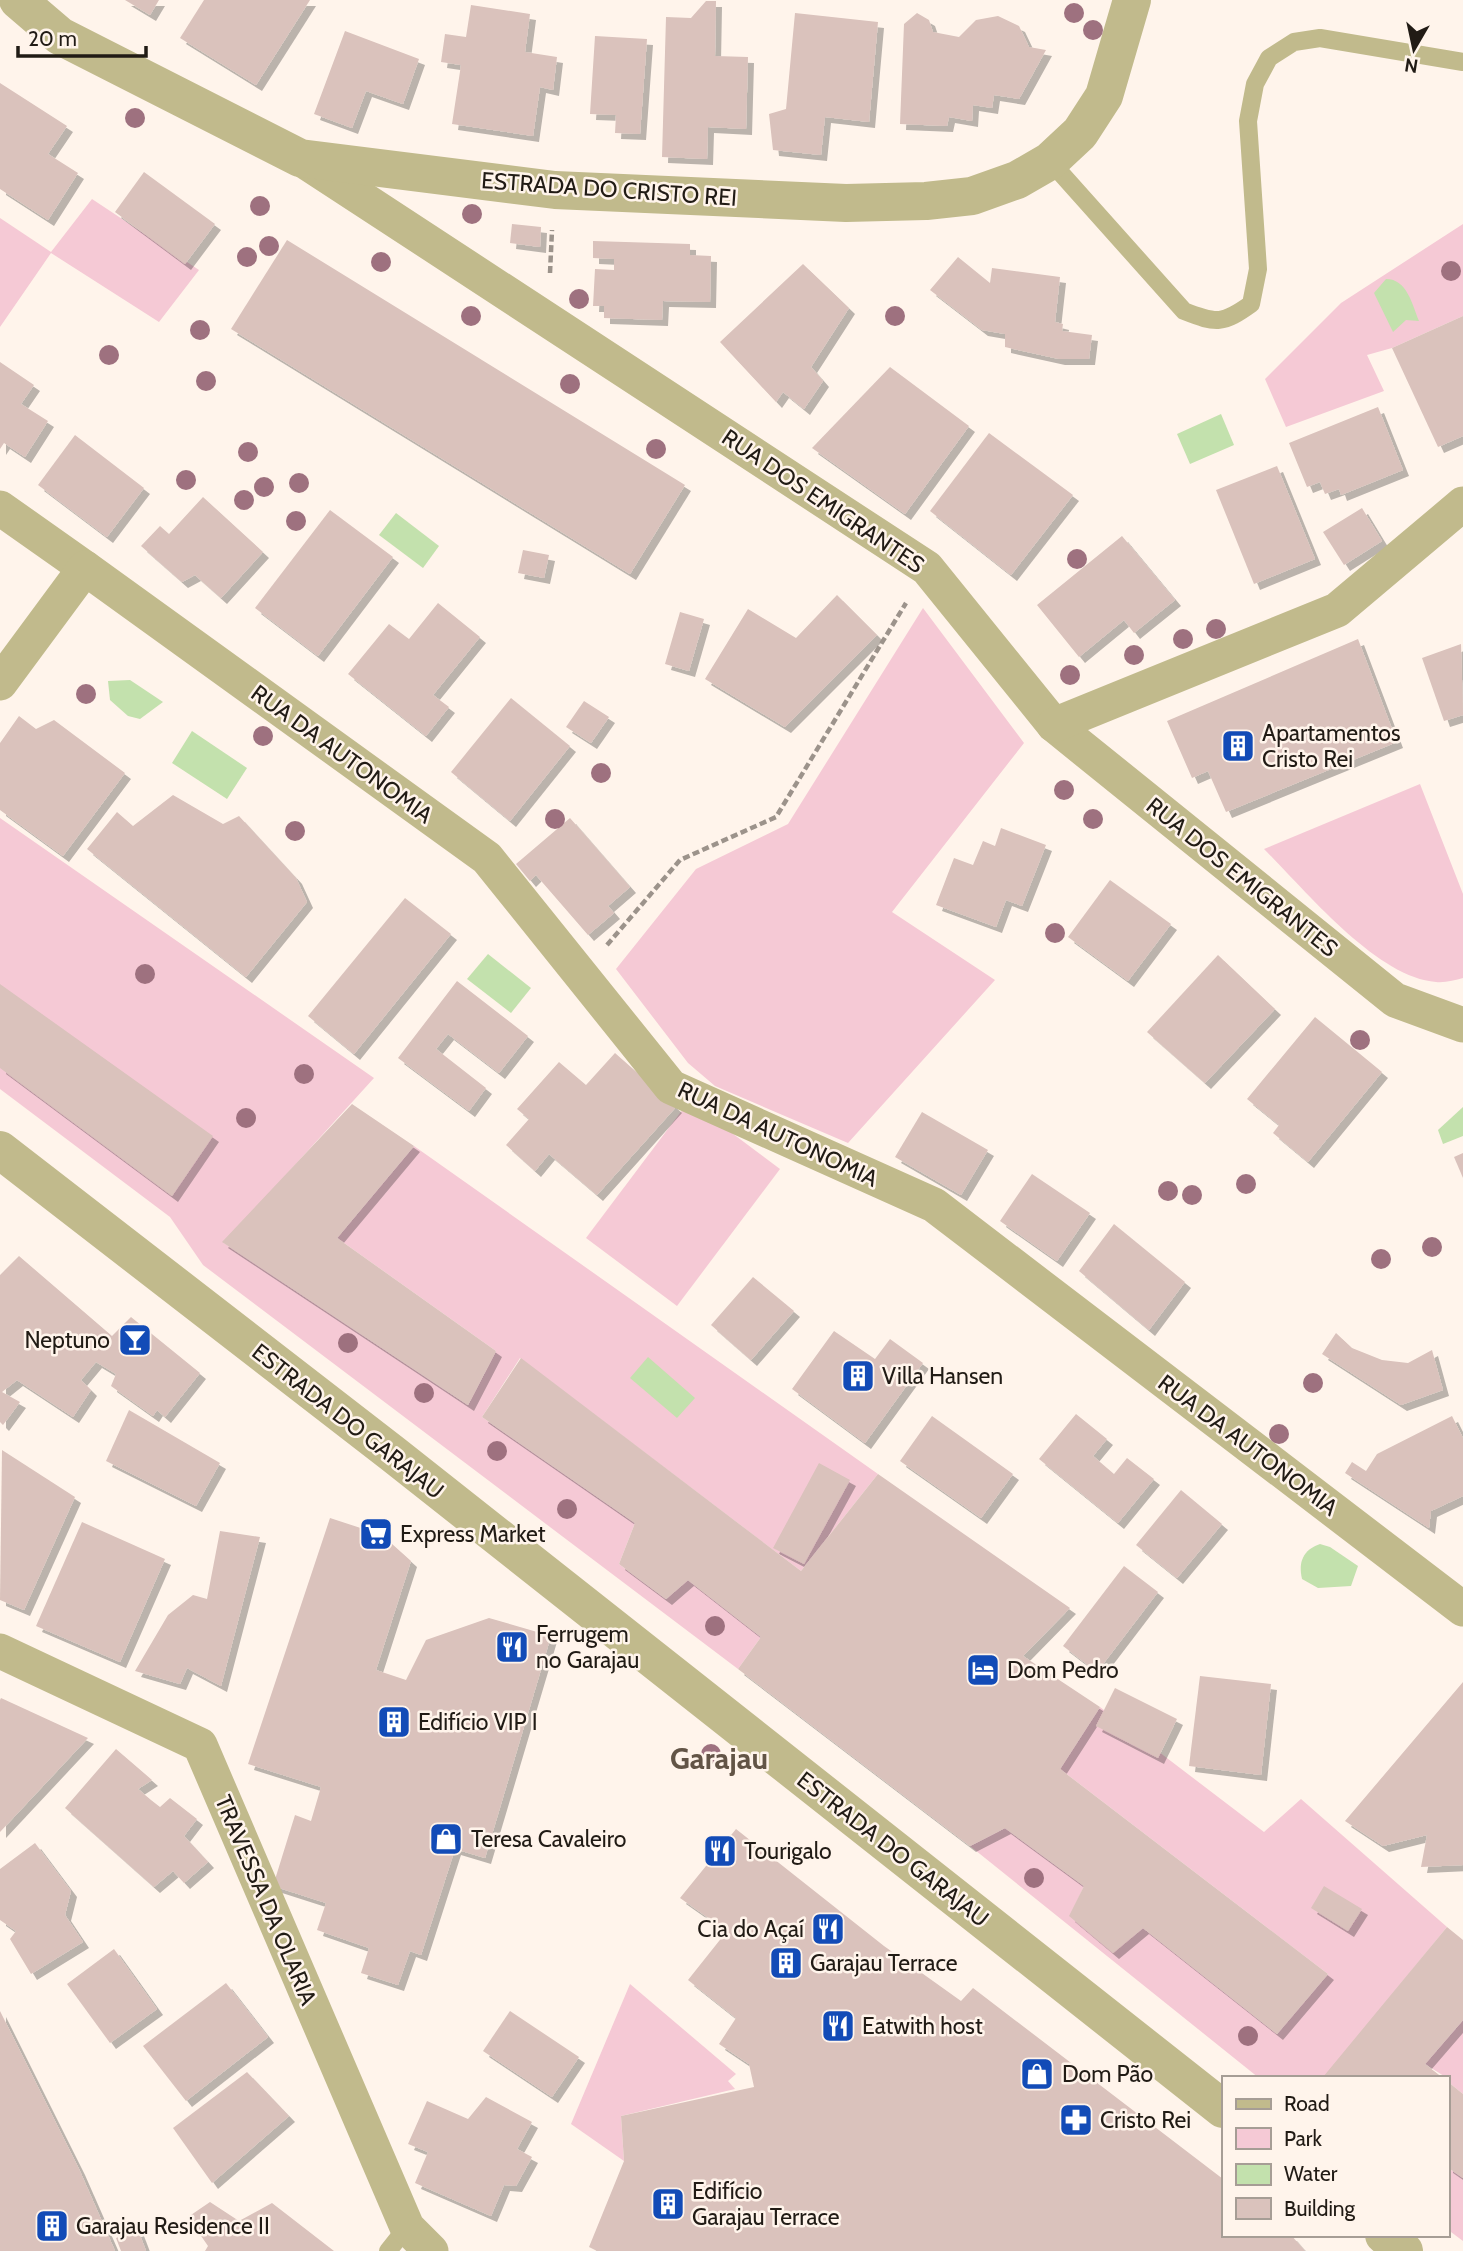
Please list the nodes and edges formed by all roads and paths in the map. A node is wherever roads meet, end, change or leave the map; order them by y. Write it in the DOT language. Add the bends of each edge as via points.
graph roads {
  1 [pos="18,0"];
  2 [pos="1132,0"];
  3 [pos="1463,62"];
  4 [pos="300,158"];
  5 [pos="1050,161"];
  6 [pos="552,227"];
  7 [pos="550,278"];
  8 [pos="1463,504"];
  9 [pos="0,508"];
  10 [pos="85,568"];
  11 [pos="909,598"];
  12 [pos="0,683"];
  13 [pos="1054,725"];
  14 [pos="582,974"];
  15 [pos="1463,1025"];
  16 [pos="0,1150"];
  17 [pos="1463,1609"];
  18 [pos="0,1651"];
  19 [pos="1222,2108"];
  20 [pos="1386,2237"];
  21 [pos="409,2243"];
  22 [pos="1404,2251"];
  1 -- 4 [label="street, ESTRADA DO CRISTO REI" via="60,36"];
  2 -- 5 [label="street, ESTRADA DO CRISTO REI" via="1104,96 1080,133"];
  3 -- 5 [label="lane" via="1320,37 1294,42 1269,58 1255,84 1248,121 1258,269 1251,304 1227,321 1207,321 1184,311"];
  4 -- 5 [label="street, ESTRADA DO CRISTO REI" via="555,190 846,203 972,196 1017,180"];
  4 -- 13 [label="street, RUA DOS EMIGRANTES" via="927,568"];
  6 -- 7 [label="path"];
  8 -- 13 [label="street" via="1337,610"];
  9 -- 10 [label="street, RUA DA AUTONOMIA"];
  10 -- 12 [label="street"];
  10 -- 14 [label="street, RUA DA AUTONOMIA" via="487,858"];
  11 -- 14 [label="path" via="776,817 680,860"];
  13 -- 15 [label="street, RUA DOS EMIGRANTES" via="1395,1000"];
  14 -- 17 [label="street, RUA DA AUTONOMIA" via="671,1087 934,1205"];
  16 -- 19 [label="street, ESTRADA DO GARAJAU"];
  18 -- 21 [label="street, TRAVESSA DA OLARIA" via="200,1745"];
  20 -- 22 [label="street"];
}
